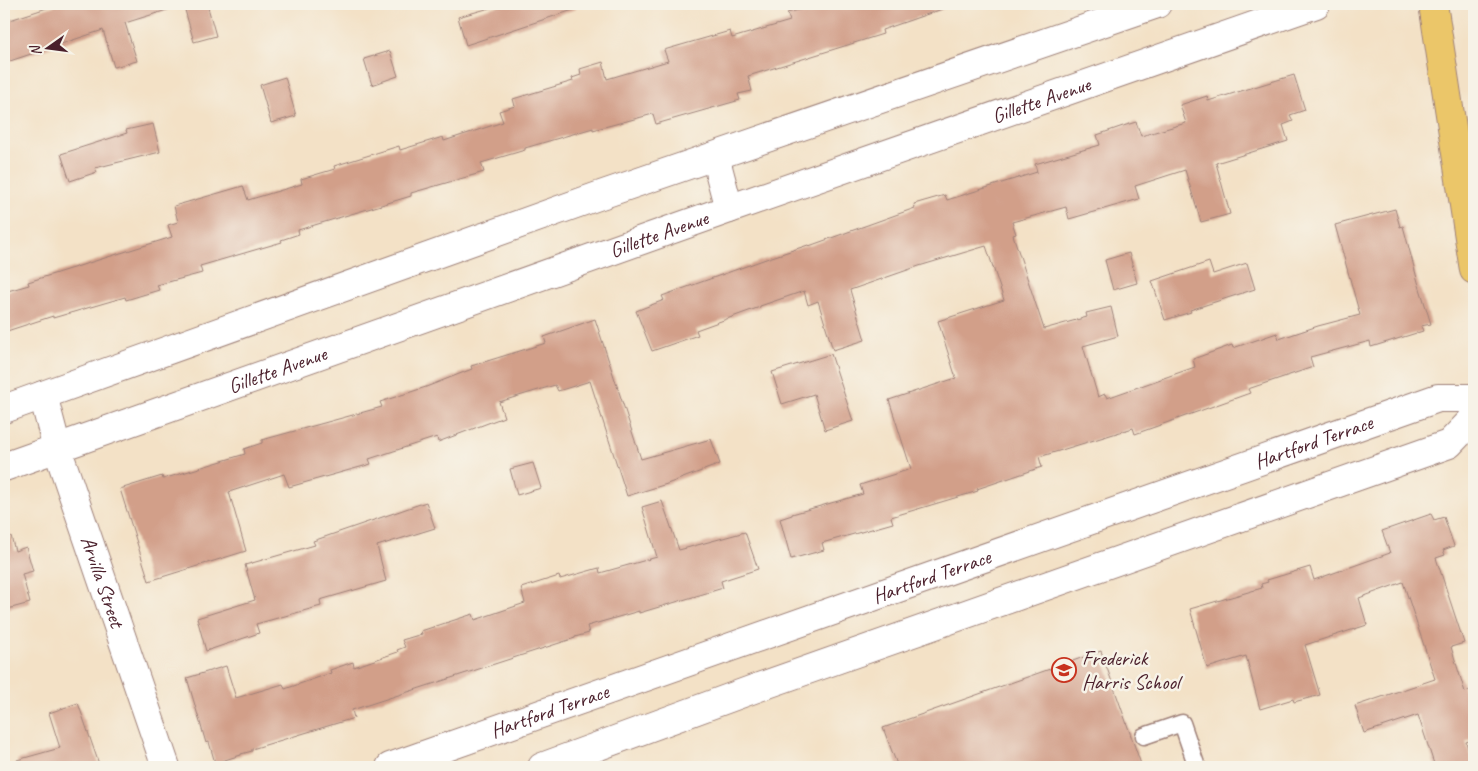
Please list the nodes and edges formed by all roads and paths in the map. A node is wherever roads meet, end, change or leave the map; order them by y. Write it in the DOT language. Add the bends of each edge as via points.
graph roads {
  1 [pos="1157,4"];
  2 [pos="1316,4"];
  3 [pos="1434,4"];
  4 [pos="715,156"];
  5 [pos="729,209"];
  6 [pos="1474,270"];
  7 [pos="43,395"];
  8 [pos="1474,398"];
  9 [pos="4,409"];
  10 [pos="1474,418"];
  11 [pos="57,448"];
  12 [pos="4,467"];
  13 [pos="1144,736"];
  14 [pos="166,767"];
  15 [pos="390,767"];
  16 [pos="542,767"];
  17 [pos="1197,767"];
  1 -- 4 [label="street"];
  2 -- 5 [label="street, Gillette Avenue"];
  3 -- 6 [label="main road"];
  4 -- 5 [label="street"];
  4 -- 7 [label="street"];
  5 -- 11 [label="street, Gillette Avenue"];
  7 -- 9 [label="street"];
  7 -- 11 [label="street, Arvilla Street"];
  8 -- 15 [label="street, Hartford Terrace" via="1438,398"];
  10 -- 16 [label="street" via="1450,444 759,687"];
  11 -- 12 [label="street, Gillette Avenue"];
  11 -- 14 [label="street, Arvilla Street"];
  13 -- 17 [label="lane" via="1182,723"];
}
